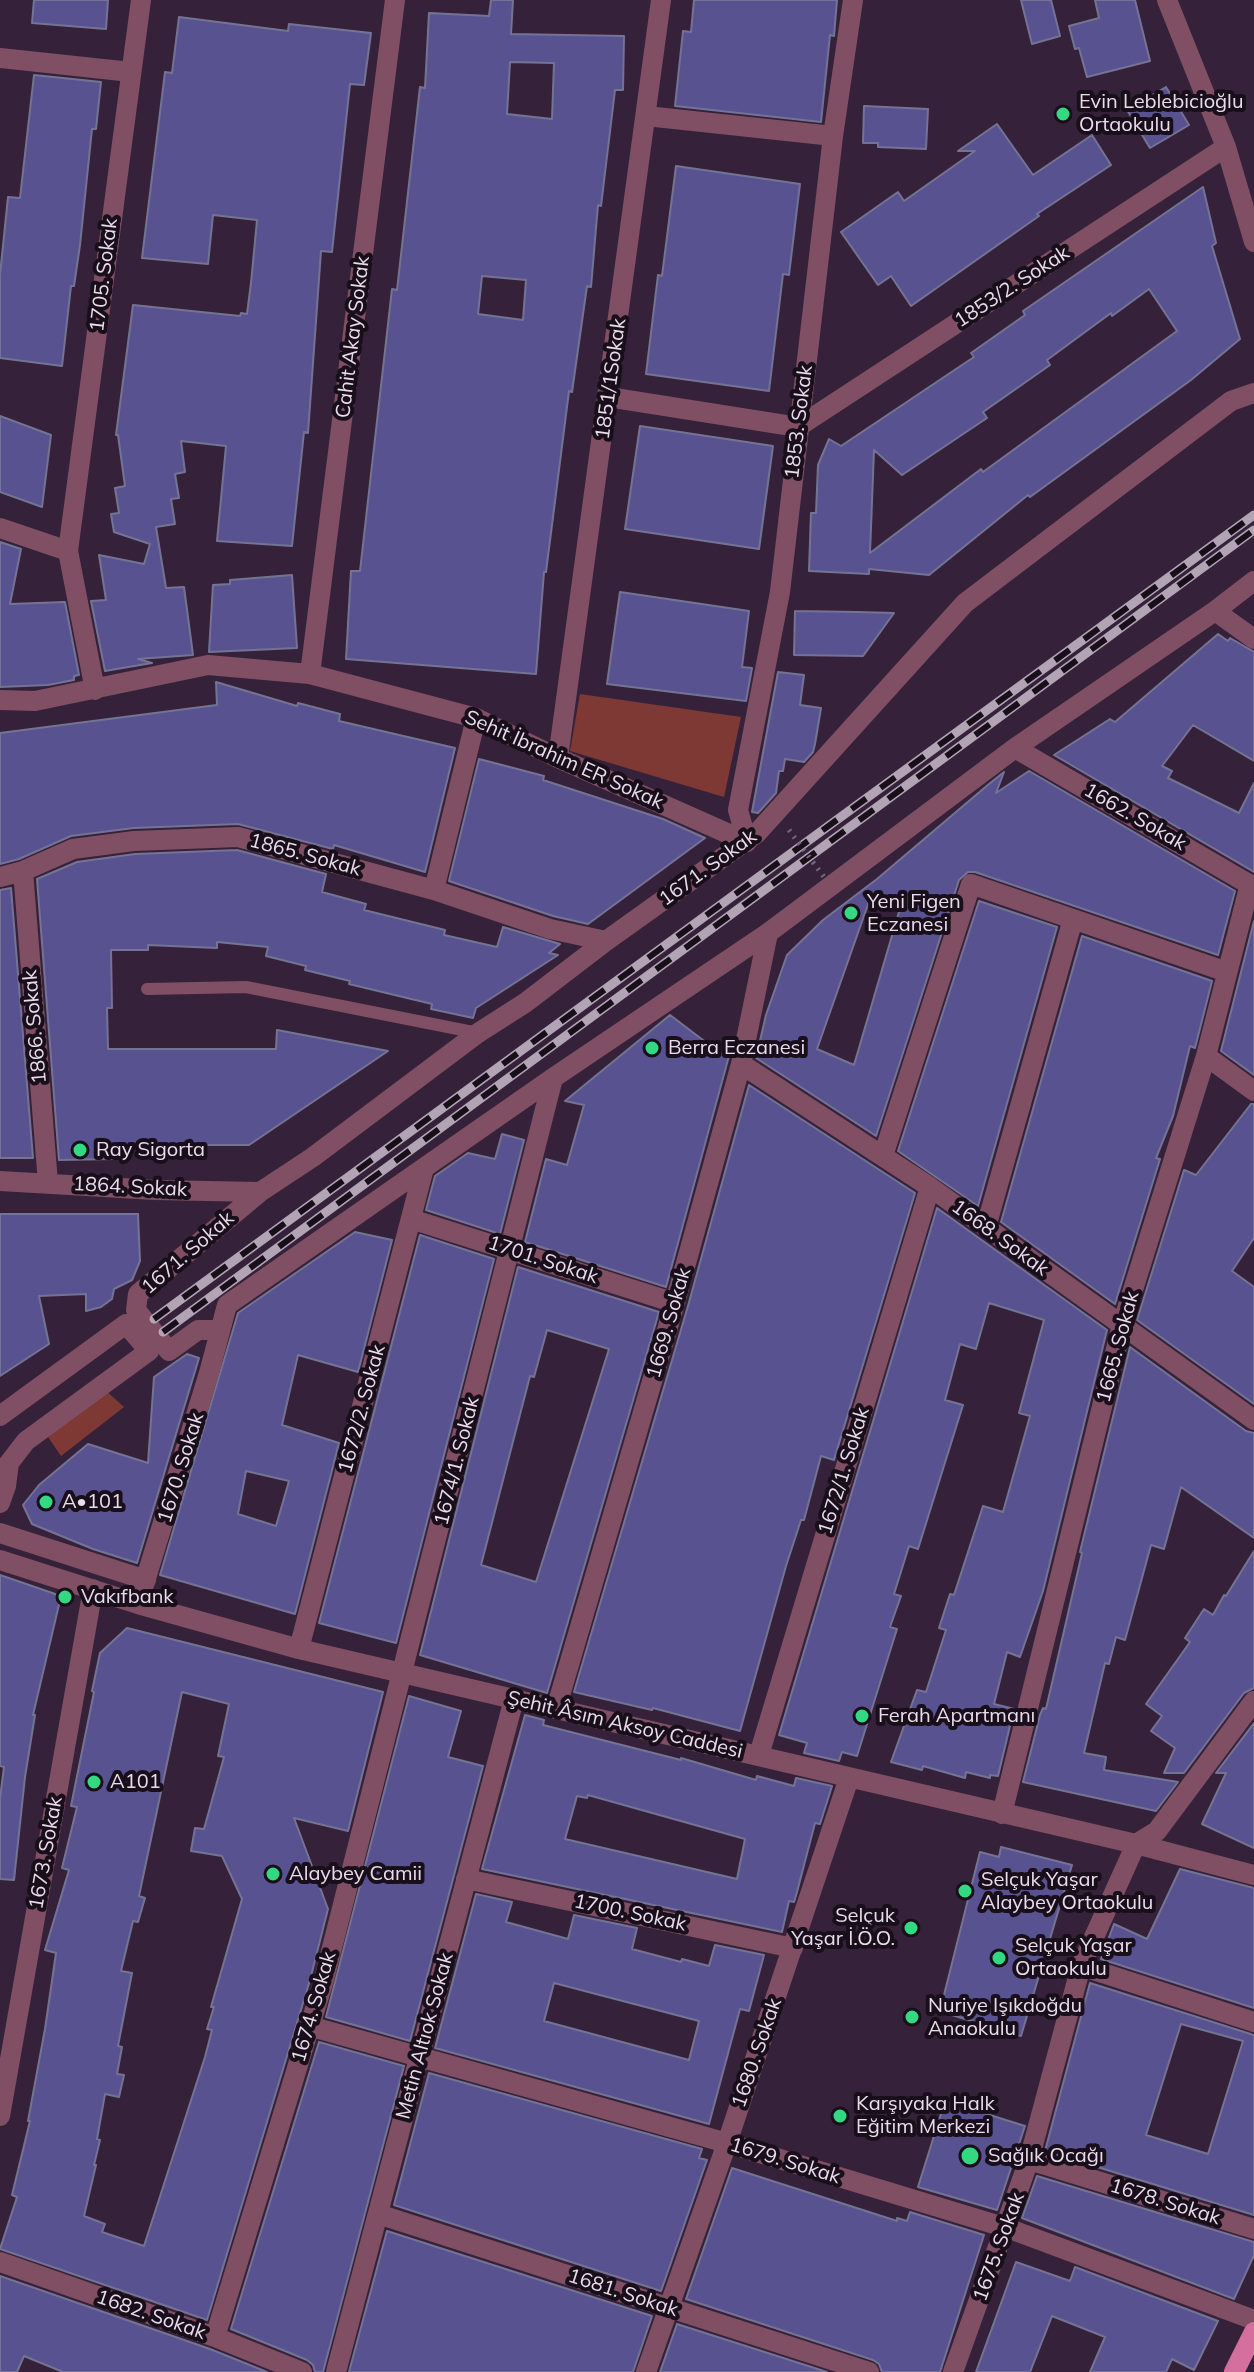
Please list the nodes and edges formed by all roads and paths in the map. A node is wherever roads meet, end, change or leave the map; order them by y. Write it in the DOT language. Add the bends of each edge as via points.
graph roads {
  1 [pos="141,0"];
  2 [pos="395,0"];
  3 [pos="661,0"];
  4 [pos="853,0"];
  5 [pos="1167,0"];
  6 [pos="0,58"];
  7 [pos="131,72"];
  8 [pos="646,116"];
  9 [pos="833,136"];
  10 [pos="1226,147"];
  11 [pos="1254,242"];
  12 [pos="1254,393"];
  13 [pos="608,397"];
  14 [pos="798,427"];
  15 [pos="0,528"];
  16 [pos="68,551"];
  17 [pos="1254,581"];
  18 [pos="1215,611"];
  19 [pos="1254,639"];
  20 [pos="310,674"];
  21 [pos="95,690"];
  22 [pos="0,700"];
  23 [pos="476,718"];
  24 [pos="1015,748"];
  25 [pos="558,758"];
  26 [pos="789,830"];
  27 [pos="747,842"];
  28 [pos="23,871"];
  29 [pos="0,877"];
  30 [pos="824,877"];
  31 [pos="1252,886"];
  32 [pos="434,890"];
  33 [pos="1073,919"];
  34 [pos="768,933"];
  35 [pos="606,941"];
  36 [pos="1227,972"];
  37 [pos="147,989"];
  38 [pos="478,1033"];
  39 [pos="1206,1056"];
  40 [pos="741,1064"];
  41 [pos="553,1078"];
  42 [pos="1254,1091"];
  43 [pos="883,1156"];
  44 [pos="424,1168"];
  45 [pos="0,1181"];
  46 [pos="48,1183"];
  47 [pos="930,1187"];
  48 [pos="260,1192"];
  49 [pos="411,1219"];
  50 [pos="986,1227"];
  51 [pos="511,1250"];
  52 [pos="675,1303"];
  53 [pos="1122,1325"];
  54 [pos="219,1330"];
  55 [pos="0,1416"];
  56 [pos="1254,1420"];
  57 [pos="0,1503"];
  58 [pos="0,1533"];
  59 [pos="0,1560"];
  60 [pos="146,1580"];
  61 [pos="93,1589"];
  62 [pos="138,1604"];
  63 [pos="299,1649"];
  64 [pos="403,1673"];
  65 [pos="514,1699"];
  66 [pos="1254,1701"];
  67 [pos="556,1709"];
  68 [pos="759,1755"];
  69 [pos="849,1778"];
  70 [pos="1002,1814"];
  71 [pos="1136,1844"];
  72 [pos="1254,1875"];
  73 [pos="466,1879"];
  74 [pos="793,1948"];
  75 [pos="1081,1966"];
  76 [pos="1254,2022"];
  77 [pos="309,2026"];
  78 [pos="420,2056"];
  79 [pos="0,2116"];
  80 [pos="727,2143"];
  81 [pos="1029,2160"];
  82 [pos="378,2214"];
  83 [pos="1007,2228"];
  84 [pos="1254,2229"];
  85 [pos="0,2262"];
  86 [pos="668,2307"];
  87 [pos="1254,2320"];
  88 [pos="1254,2332"];
  89 [pos="215,2337"];
  90 [pos="302,2372"];
  91 [pos="336,2372"];
  92 [pos="646,2372"];
  93 [pos="869,2372"];
  94 [pos="953,2372"];
  95 [pos="1234,2372"];
  1 -- 7 [label="street, 1705. Sokak"];
  2 -- 20 [label="street, Cahit Akay Sokak"];
  3 -- 8 [label="street, 1851/1Sokak"];
  4 -- 9 [label="street, 1853. Sokak"];
  5 -- 10 [label="street"];
  6 -- 7 [label="street"];
  7 -- 16 [label="street, 1705. Sokak"];
  8 -- 9 [label="street"];
  8 -- 13 [label="street, 1851/1Sokak"];
  9 -- 14 [label="street, 1853. Sokak"];
  10 -- 11 [label="street"];
  10 -- 14 [label="street, 1853/2. Sokak"];
  12 -- 27 [label="street, 1671. Sokak" via="1231,401 965,603"];
  13 -- 14 [label="street"];
  13 -- 25 [label="street, 1851/1Sokak"];
  14 -- 27 [label="street, 1853. Sokak" via="780,592 738,810"];
  15 -- 16 [label="street"];
  16 -- 21 [label="street, 1705. Sokak"];
  17 -- 18 [label="street"];
  18 -- 19 [label="street"];
  18 -- 24 [label="street"];
  20 -- 21 [label="street, Sehit İbrahim ER Sokak" via="208,665"];
  20 -- 23 [label="street, Sehit İbrahim ER Sokak"];
  21 -- 22 [label="street, Sehit İbrahim ER Sokak" via="35,701"];
  23 -- 25 [label="street, Sehit İbrahim ER Sokak"];
  23 -- 32 [label="street"];
  24 -- 31 [label="street, 1662. Sokak"];
  24 -- 34 [label="street"];
  25 -- 27 [label="street, Sehit İbrahim ER Sokak"];
  26 -- 30 [label="path, bridge"];
  27 -- 35 [label="street, 1671. Sokak"];
  28 -- 29 [label="street, 1865. Sokak"];
  28 -- 32 [label="street, 1865. Sokak" via="73,849 238,837"];
  28 -- 46 [label="street, 1866. Sokak"];
  31 -- 36 [label="street, 1665. Sokak"];
  32 -- 35 [label="street, 1865. Sokak" via="550,929"];
  33 -- 36 [label="street"];
  33 -- 43 [label="street" via="971,884"];
  33 -- 50 [label="street"];
  34 -- 40 [label="street, 1669. Sokak"];
  34 -- 41 [label="street"];
  35 -- 38 [label="street, 1671. Sokak"];
  36 -- 39 [label="street, 1665. Sokak"];
  37 -- 38 [label="lane" via="246,987"];
  38 -- 48 [label="street, 1671. Sokak"];
  39 -- 42 [label="street"];
  39 -- 53 [label="street, 1665. Sokak"];
  40 -- 43 [label="street, 1668. Sokak"];
  40 -- 52 [label="street, 1669. Sokak"];
  41 -- 44 [label="street"];
  41 -- 51 [label="street, 1674/1. Sokak"];
  43 -- 47 [label="street, 1668. Sokak"];
  44 -- 49 [label="street, 1672/2. Sokak"];
  44 -- 54 [label="street" via="227,1305"];
  45 -- 46 [label="street, 1864. Sokak"];
  46 -- 48 [label="street, 1864. Sokak"];
  47 -- 50 [label="street, 1668. Sokak"];
  47 -- 68 [label="street, 1672/1. Sokak"];
  48 -- 54 [label="street, 1671. Sokak" via="138,1294 136,1310 169,1351 198,1330"];
  49 -- 51 [label="street, 1701. Sokak"];
  49 -- 63 [label="street, 1672/2. Sokak"];
  50 -- 53 [label="street, 1668. Sokak"];
  51 -- 52 [label="street, 1701. Sokak"];
  51 -- 64 [label="street, 1674/1. Sokak"];
  52 -- 67 [label="street, 1669. Sokak"];
  53 -- 56 [label="street, 1668. Sokak"];
  53 -- 70 [label="street, 1665. Sokak"];
  54 -- 60 [label="street, 1670. Sokak"];
  55 -- 57 [label="street" via="126,1324 149,1351 26,1441 9,1463"];
  58 -- 60 [label="street"];
  59 -- 61 [label="street, Şehit Âsım Aksoy Caddesi"];
  60 -- 62 [label="street, 1670. Sokak"];
  61 -- 62 [label="street, Şehit Âsım Aksoy Caddesi"];
  61 -- 79 [label="street, 1673. Sokak"];
  62 -- 63 [label="street, Şehit Âsım Aksoy Caddesi"];
  63 -- 64 [label="street, Şehit Âsım Aksoy Caddesi"];
  64 -- 65 [label="street, Şehit Âsım Aksoy Caddesi"];
  64 -- 77 [label="street, 1674. Sokak"];
  65 -- 67 [label="street, Şehit Âsım Aksoy Caddesi"];
  65 -- 73 [label="street, Metin Altıok Sokak"];
  66 -- 71 [label="street, 1675. Sokak" via="1157,1831"];
  67 -- 68 [label="street, Şehit Âsım Aksoy Caddesi"];
  68 -- 69 [label="street, Şehit Âsım Aksoy Caddesi"];
  69 -- 70 [label="street, Şehit Âsım Aksoy Caddesi"];
  69 -- 74 [label="street, 1680. Sokak"];
  70 -- 71 [label="street, Şehit Âsım Aksoy Caddesi"];
  71 -- 72 [label="street, Şehit Âsım Aksoy Caddesi"];
  71 -- 75 [label="street, 1675. Sokak"];
  73 -- 74 [label="street, 1700. Sokak"];
  73 -- 78 [label="street, Metin Altıok Sokak"];
  74 -- 80 [label="street, 1680. Sokak"];
  75 -- 76 [label="street"];
  75 -- 81 [label="street, 1675. Sokak"];
  77 -- 78 [label="street, 1679. Sokak"];
  77 -- 89 [label="street, 1674. Sokak"];
  78 -- 80 [label="street, 1679. Sokak"];
  78 -- 82 [label="street, Metin Altıok Sokak"];
  80 -- 83 [label="street, 1679. Sokak"];
  80 -- 86 [label="street, 1680. Sokak"];
  81 -- 83 [label="street, 1675. Sokak"];
  81 -- 84 [label="street, 1678. Sokak"];
  82 -- 86 [label="street, 1681. Sokak"];
  82 -- 91 [label="street, Metin Altıok Sokak"];
  83 -- 87 [label="street, 1679. Sokak"];
  83 -- 94 [label="street, 1675. Sokak"];
  85 -- 89 [label="street, 1682. Sokak"];
  86 -- 92 [label="street, 1680. Sokak"];
  86 -- 93 [label="street, 1681. Sokak"];
  88 -- 95 [label="main road"];
  89 -- 90 [label="street, 1682. Sokak"];
}
